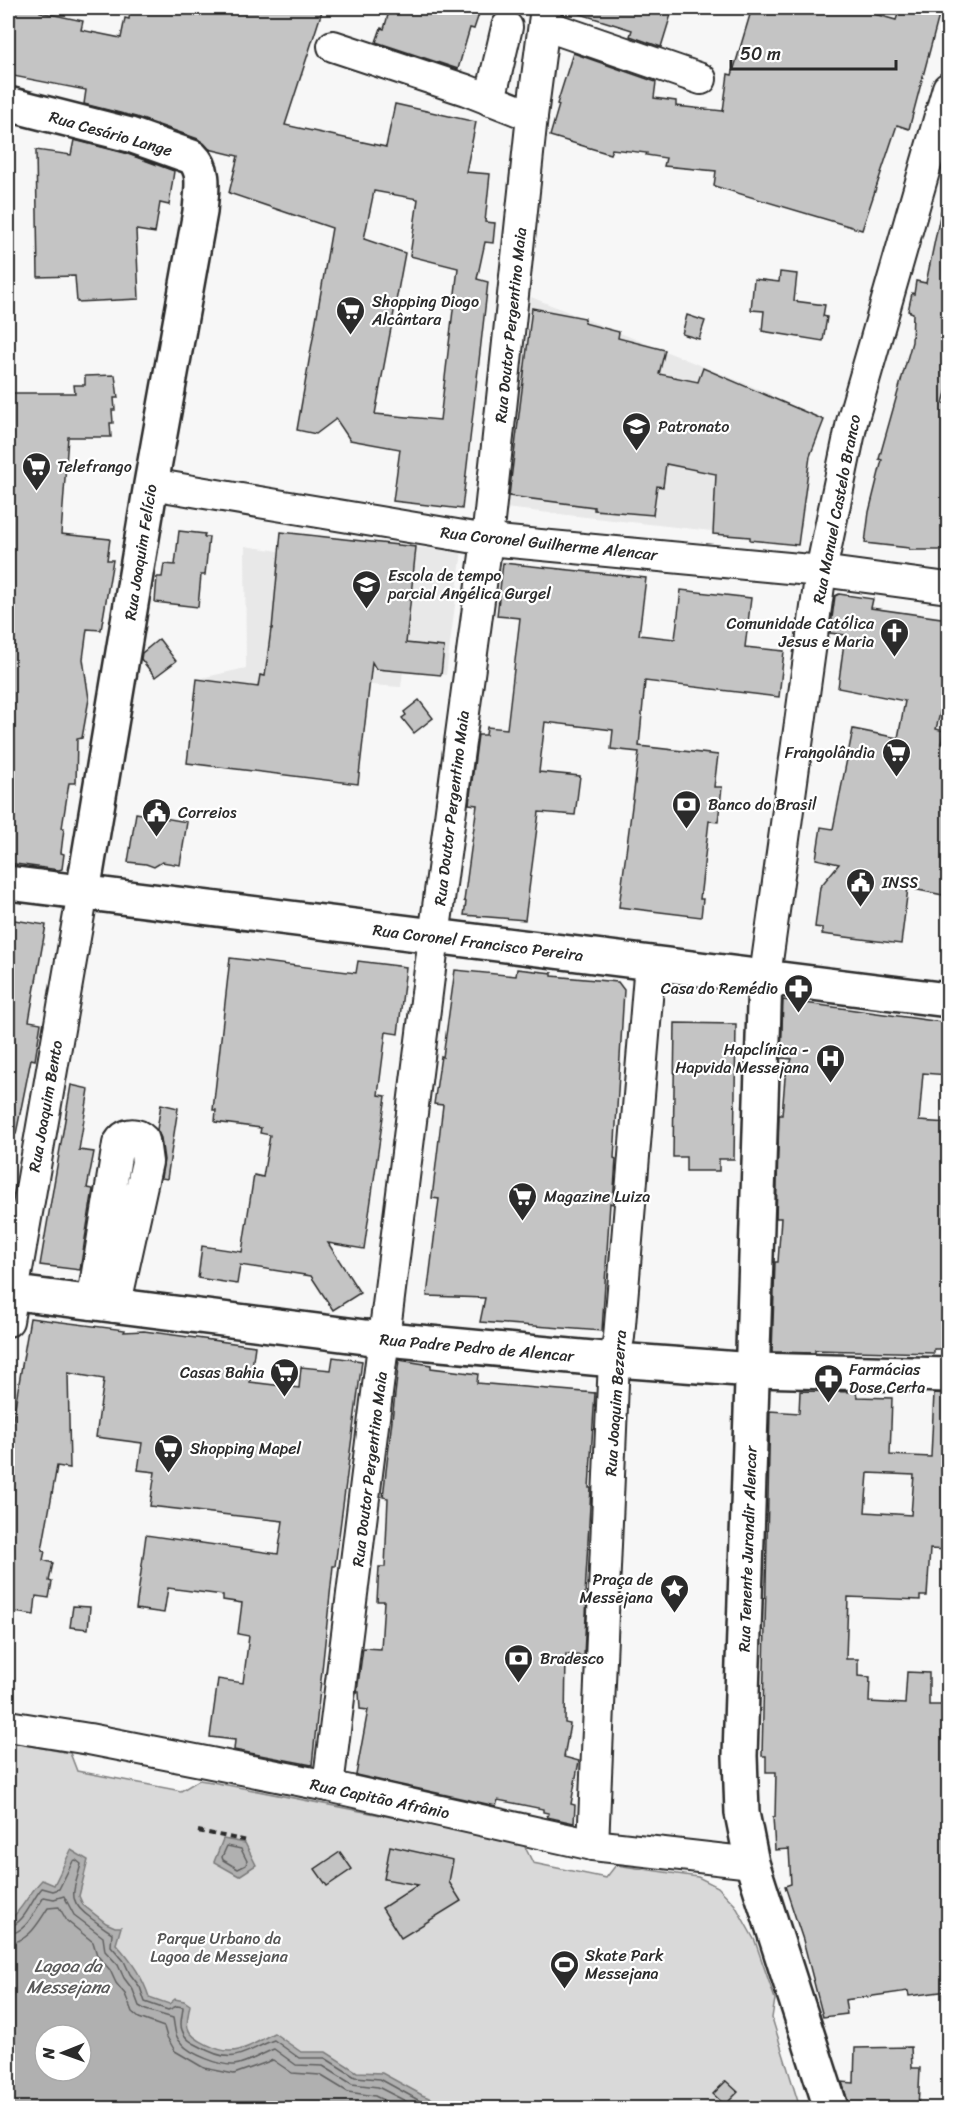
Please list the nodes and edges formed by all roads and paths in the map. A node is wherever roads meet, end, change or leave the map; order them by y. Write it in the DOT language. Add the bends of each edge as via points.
graph roads {
  1 [pos="545,16"];
  2 [pos="507,27"];
  3 [pos="333,46"];
  4 [pos="701,79"];
  5 [pos="948,87"];
  6 [pos="490,100"];
  7 [pos="8,104"];
  8 [pos="532,116"];
  9 [pos="200,212"];
  10 [pos="151,484"];
  11 [pos="487,540"];
  12 [pos="821,571"];
  13 [pos="948,588"];
  14 [pos="8,883"];
  15 [pos="83,892"];
  16 [pos="434,937"];
  17 [pos="650,963"];
  18 [pos="765,976"];
  19 [pos="948,1000"];
  20 [pos="9,1302"];
  21 [pos="385,1339"];
  22 [pos="614,1360"];
  23 [pos="753,1370"];
  24 [pos="948,1375"];
  25 [pos="8,1726"];
  26 [pos="328,1786"];
  27 [pos="198,1831"];
  28 [pos="248,1841"];
  29 [pos="593,1845"];
  30 [pos="752,1863"];
  31 [pos="831,2109"];
  1 -- 4 [label="street"];
  1 -- 8 [label="street, Rua Doutor Pergentino Maia"];
  2 -- 6 [label="street"];
  3 -- 6 [label="street"];
  5 -- 12 [label="street, Rua Manuel Castelo Branco" via="852,422"];
  6 -- 8 [label="street"];
  7 -- 9 [label="main road, Rua Cesário Lange" via="130,135 192,157 199,163 202,176"];
  8 -- 11 [label="street, Rua Doutor Pergentino Maia"];
  9 -- 10 [label="main road, Rua Joaquim Felício"];
  10 -- 11 [label="street, Rua Coronel Guilherme Alencar"];
  10 -- 15 [label="main road, Rua Joaquim Felício"];
  11 -- 12 [label="street, Rua Coronel Guilherme Alencar"];
  11 -- 16 [label="street, Rua Doutor Pergentino Maia"];
  12 -- 13 [label="street, Rua Coronel Guilherme Alencar"];
  12 -- 18 [label="street, Rua Manuel Castelo Branco"];
  14 -- 15 [label="main road, Rua Coronel Francisco Pereira"];
  15 -- 16 [label="main road, Rua Coronel Francisco Pereira"];
  15 -- 20 [label="street, Rua Joaquim Bento"];
  16 -- 17 [label="main road, Rua Coronel Francisco Pereira"];
  16 -- 21 [label="street, Rua Doutor Pergentino Maia"];
  17 -- 18 [label="main road, Rua Coronel Francisco Pereira"];
  17 -- 22 [label="street, Rua Joaquim Bezerra"];
  18 -- 19 [label="main road, Rua Coronel Francisco Pereira"];
  18 -- 23 [label="main road, Rua Tenente Jurandir Alencar"];
  20 -- 21 [label="main road, Rua Padre Pedro de Alencar" via="103,1305"];
  21 -- 22 [label="main road, Rua Padre Pedro de Alencar"];
  21 -- 26 [label="street, Rua Doutor Pergentino Maia"];
  22 -- 23 [label="main road, Rua Padre Pedro de Alencar"];
  22 -- 29 [label="street, Rua Joaquim Bezerra"];
  23 -- 24 [label="main road, Rua Padre Pedro de Alencar"];
  23 -- 30 [label="main road, Rua Tenente Jurandir Alencar" via="740,1756 742,1813"];
  25 -- 26 [label="street, Rua Capitão Afrânio"];
  26 -- 29 [label="street, Rua Capitão Afrânio"];
  27 -- 28 [label="path"];
  29 -- 30 [label="street, Rua Capitão Afrânio"];
  30 -- 31 [label="main road, Rua Tenente Jurandir Alencar"];
}
